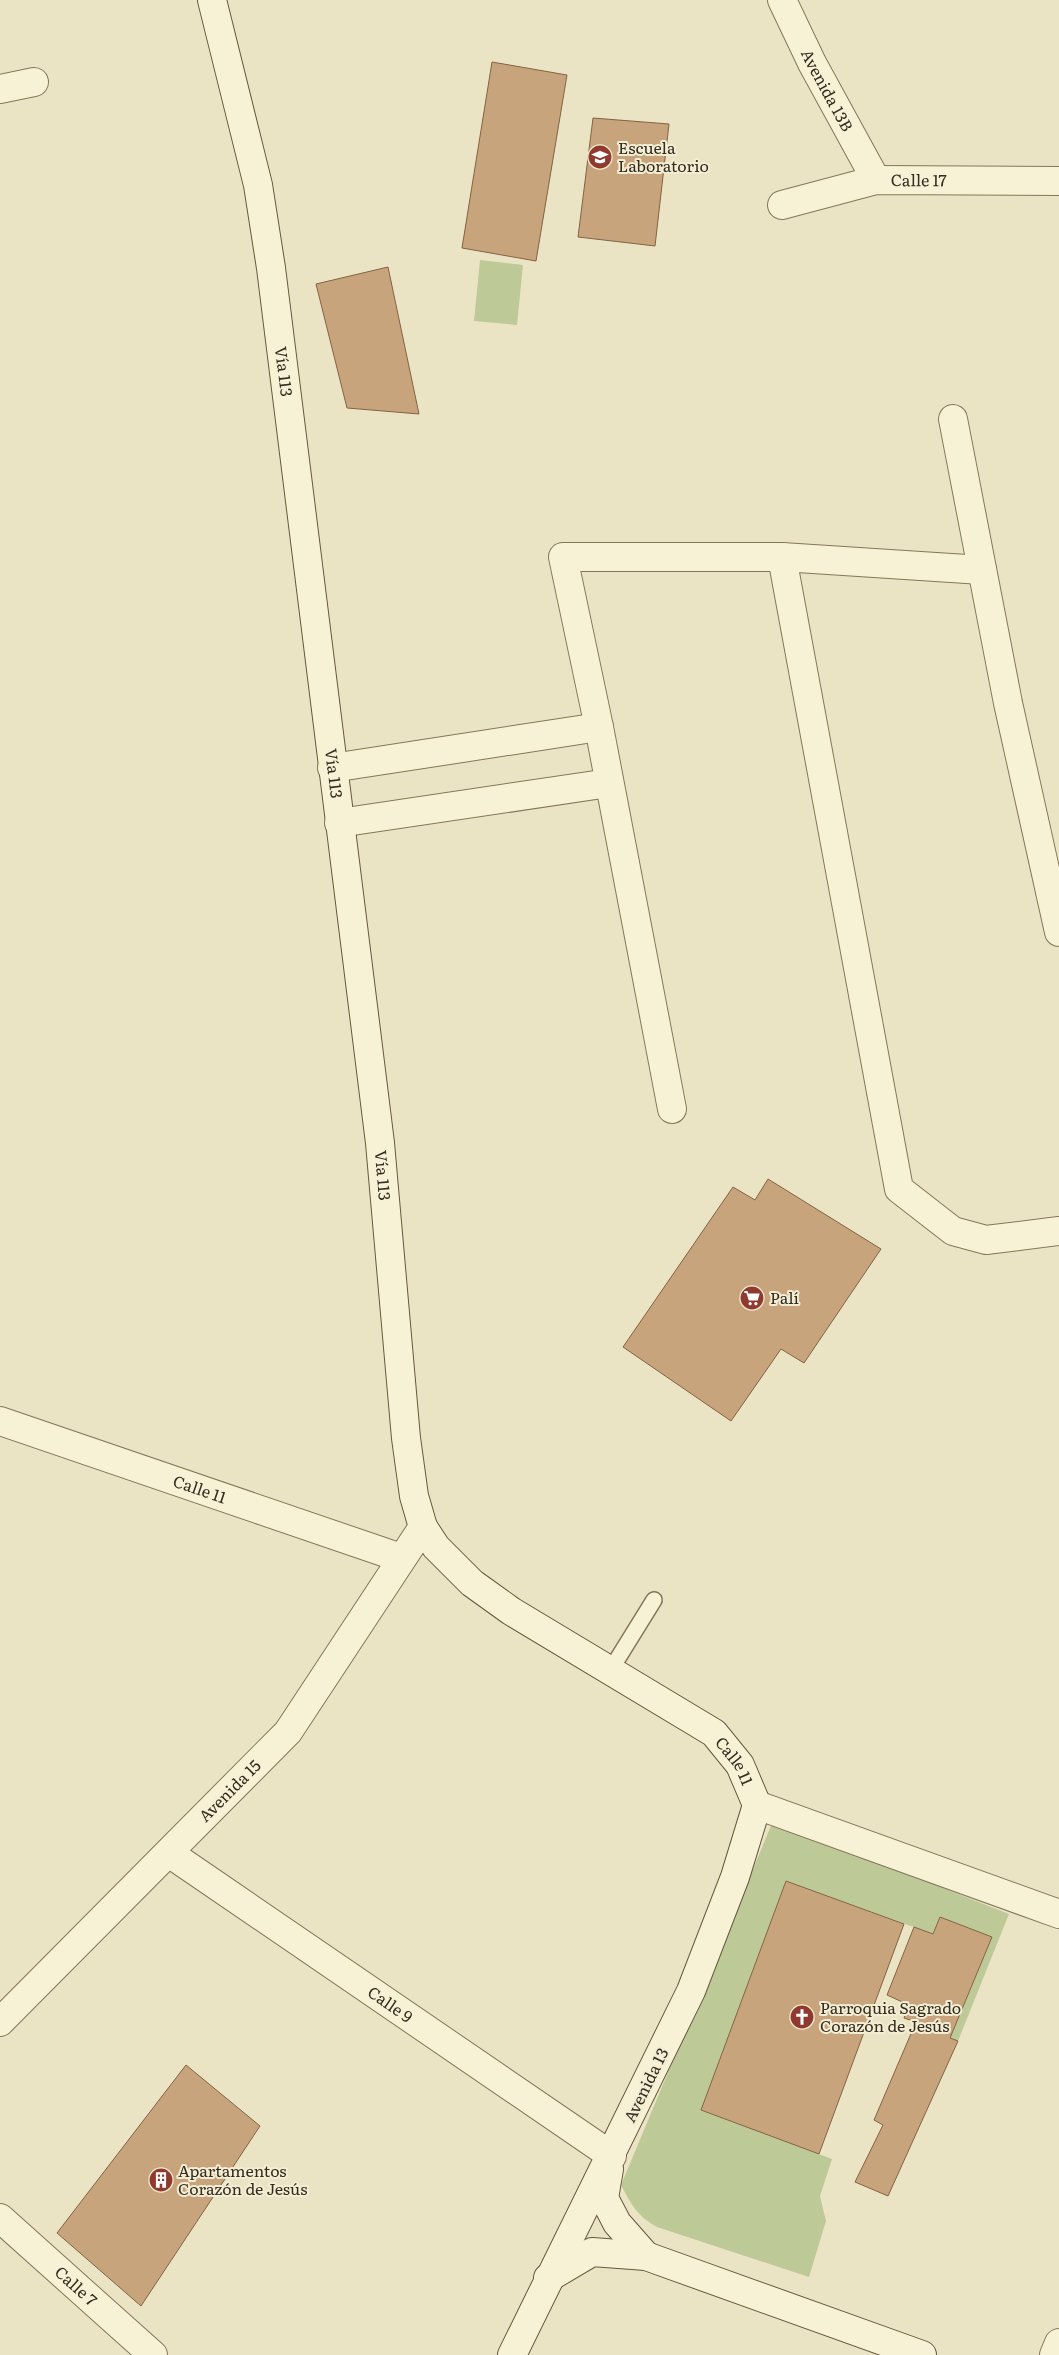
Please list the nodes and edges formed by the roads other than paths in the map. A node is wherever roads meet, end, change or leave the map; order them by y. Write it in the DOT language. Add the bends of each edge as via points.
graph roads {
  1 [pos="212,0"];
  2 [pos="782,0"];
  3 [pos="34,82"];
  4 [pos="0,88"];
  5 [pos="876,180"];
  6 [pos="1059,181"];
  7 [pos="782,205"];
  8 [pos="953,419"];
  9 [pos="782,557"];
  10 [pos="982,570"];
  11 [pos="599,727"];
  12 [pos="332,768"];
  13 [pos="609,783"];
  14 [pos="339,823"];
  15 [pos="1059,932"];
  16 [pos="672,1109"];
  17 [pos="1059,1231"];
  18 [pos="0,1420"];
  19 [pos="429,1537"];
  20 [pos="401,1558"];
  21 [pos="654,1600"];
  22 [pos="610,1671"];
  23 [pos="757,1805"];
  24 [pos="169,1853"];
  25 [pos="1059,1914"];
  26 [pos="0,2022"];
  27 [pos="612,2156"];
  28 [pos="0,2218"];
  29 [pos="646,2256"];
  30 [pos="548,2278"];
  31 [pos="1059,2343"];
  32 [pos="153,2355"];
  33 [pos="512,2355"];
  34 [pos="922,2355"];
  35 [pos="1054,2355"];
  1 -- 12 [label="street, Vía 113" via="258,185"];
  2 -- 5 [label="street, Avenida 13B" via="812,63"];
  3 -- 4 [label="street"];
  5 -- 6 [label="street, Calle 17"];
  5 -- 7 [label="street, Calle 17"];
  8 -- 10 [label="street"];
  9 -- 10 [label="street"];
  9 -- 11 [label="street" via="563,557"];
  9 -- 17 [label="street" via="899,1189 953,1231 986,1240"];
  10 -- 15 [label="street"];
  11 -- 12 [label="street"];
  11 -- 13 [label="street"];
  12 -- 14 [label="street, Vía 113"];
  13 -- 14 [label="street"];
  13 -- 16 [label="street"];
  14 -- 19 [label="street, Vía 113" via="380,1143 406,1438 414,1496"];
  18 -- 20 [label="street, Calle 11"];
  19 -- 20 [label="street, Avenida 15"];
  19 -- 22 [label="street, Calle 11" via="472,1583 503,1606"];
  20 -- 24 [label="street, Avenida 15" via="288,1732"];
  21 -- 22 [label="lane"];
  22 -- 23 [label="street, Calle 11" via="714,1733 740,1765"];
  23 -- 25 [label="street, Calle 11"];
  23 -- 27 [label="street, Avenida 13" via="736,1877 691,1991"];
  24 -- 26 [label="street, Avenida 15"];
  24 -- 27 [label="street, Calle 9"];
  27 -- 29 [label="street" via="604,2198 617,2223"];
  27 -- 30 [label="street, Avenida 13"];
  28 -- 32 [label="street, Calle 7"];
  29 -- 30 [label="street" via="592,2252"];
  29 -- 34 [label="street"];
  30 -- 33 [label="street, Avenida 13"];
  31 -- 35 [label="street"];
}
